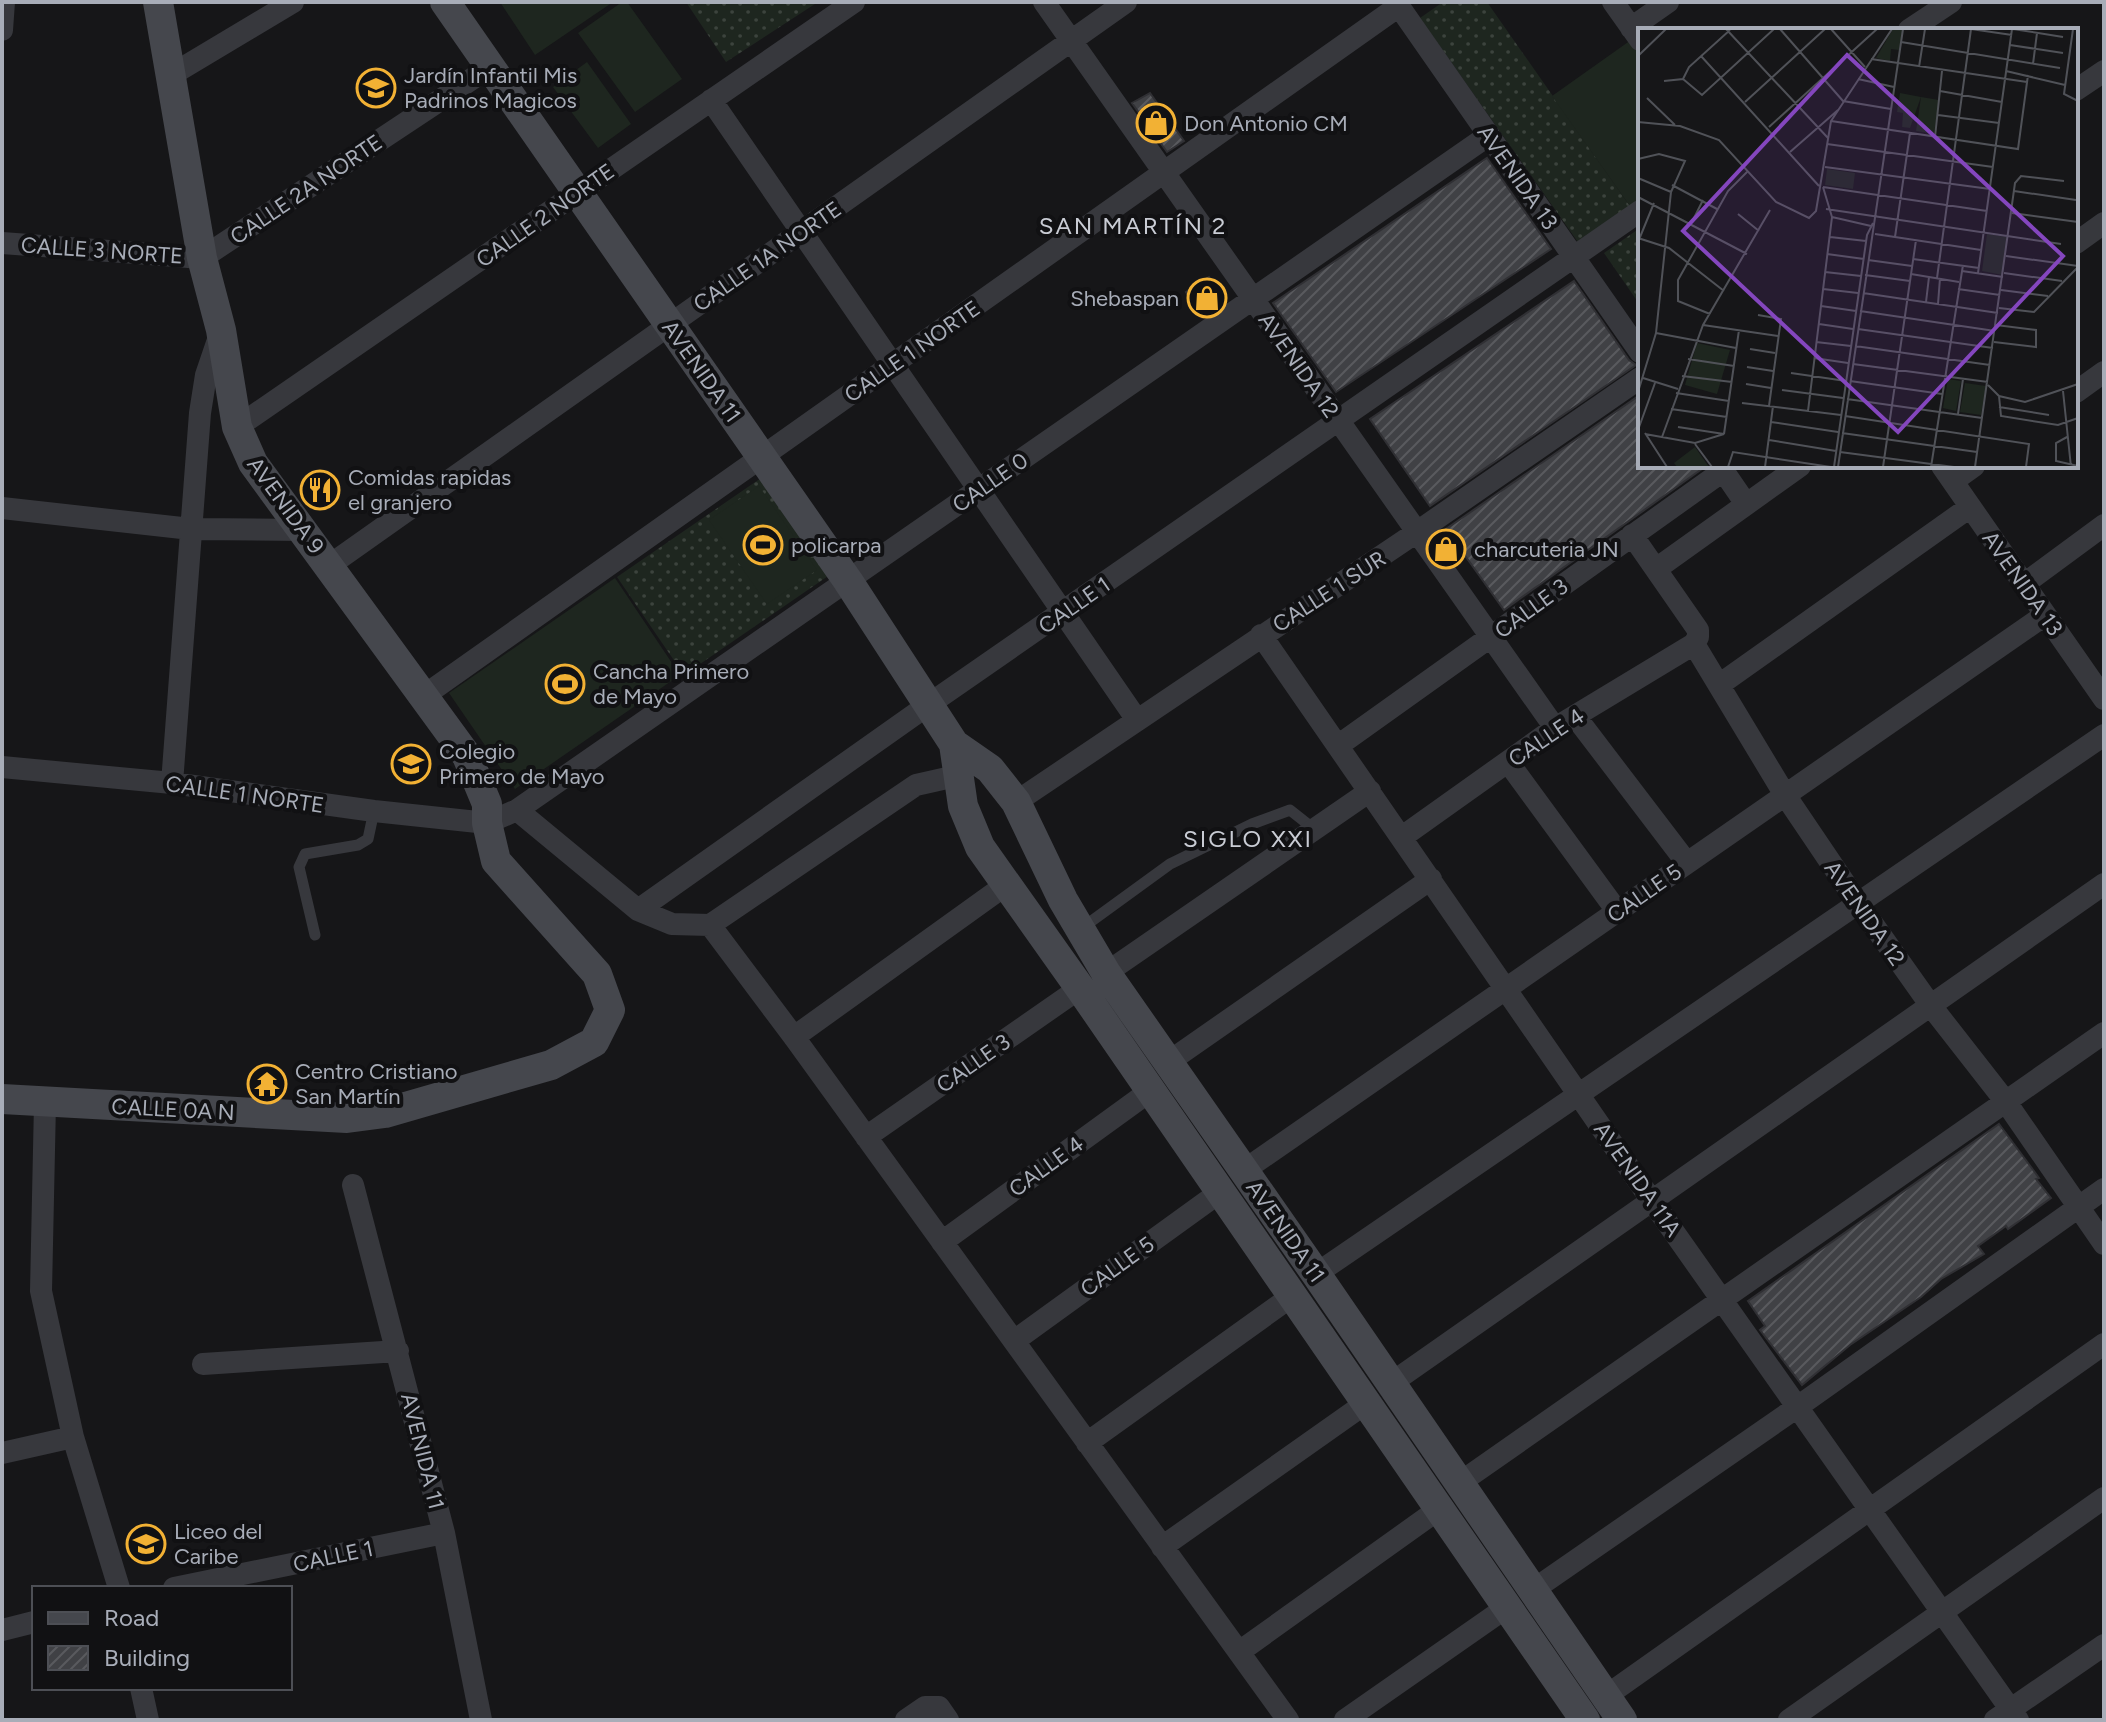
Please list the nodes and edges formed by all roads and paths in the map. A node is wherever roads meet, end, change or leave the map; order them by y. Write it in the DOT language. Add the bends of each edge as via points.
graph roads {
  1 [pos="4,2"];
  2 [pos="158,2"];
  3 [pos="293,2"];
  4 [pos="445,2"];
  5 [pos="854,2"];
  6 [pos="1044,2"];
  7 [pos="1126,2"];
  8 [pos="1613,2"];
  9 [pos="1668,2"];
  10 [pos="1951,2"];
  11 [pos="1397,4"];
  12 [pos="1642,28"];
  13 [pos="1912,28"];
  14 [pos="2,30"];
  15 [pos="1636,34"];
  16 [pos="1071,41"];
  17 [pos="490,67"];
  18 [pos="2104,71"];
  19 [pos="171,75"];
  20 [pos="2078,89"];
  21 [pos="711,100"];
  22 [pos="1489,135"];
  23 [pos="1164,173"];
  24 [pos="577,193"];
  25 [pos="1638,212"];
  26 [pos="2104,223"];
  27 [pos="801,232"];
  28 [pos="2078,242"];
  29 [pos="2,243"];
  30 [pos="1574,257"];
  31 [pos="202,258"];
  32 [pos="1253,299"];
  33 [pos="670,325"];
  34 [pos="221,330"];
  35 [pos="1638,349"];
  36 [pos="892,365"];
  37 [pos="2104,372"];
  38 [pos="1638,379"];
  39 [pos="2078,391"];
  40 [pos="1339,421"];
  41 [pos="237,427"];
  42 [pos="762,457"];
  43 [pos="1797,468"];
  44 [pos="1967,468"];
  45 [pos="1722,469"];
  46 [pos="1947,474"];
  47 [pos="978,490"];
  48 [pos="1746,504"];
  49 [pos="1970,507"];
  50 [pos="2,508"];
  51 [pos="2104,525"];
  52 [pos="191,529"];
  53 [pos="303,530"];
  54 [pos="1417,532"];
  55 [pos="1632,535"];
  56 [pos="330,565"];
  57 [pos="1656,569"];
  58 [pos="848,581"];
  59 [pos="2024,584"];
  60 [pos="1063,613"];
  61 [pos="2045,615"];
  62 [pos="1261,635"];
  63 [pos="1491,637"];
  64 [pos="1694,644"];
  65 [pos="1719,685"];
  66 [pos="2101,688"];
  67 [pos="425,695"];
  68 [pos="928,705"];
  69 [pos="1575,716"];
  70 [pos="1137,720"];
  71 [pos="1555,728"];
  72 [pos="2104,735"];
  73 [pos="954,744"];
  74 [pos="1339,745"];
  75 [pos="1508,762"];
  76 [pos="2,767"];
  77 [pos="956,776"];
  78 [pos="172,783"];
  79 [pos="1370,791"];
  80 [pos="1785,795"];
  81 [pos="1016,802"];
  82 [pos="517,810"];
  83 [pos="374,811"];
  84 [pos="487,823"];
  85 [pos="1314,829"];
  86 [pos="1402,837"];
  87 [pos="1687,863"];
  88 [pos="1431,879"];
  89 [pos="1007,884"];
  90 [pos="2104,884"];
  91 [pos="1858,903"];
  92 [pos="638,910"];
  93 [pos="1617,911"];
  94 [pos="710,925"];
  95 [pos="1080,929"];
  96 [pos="315,935"];
  97 [pos="1093,981"];
  98 [pos="1506,988"];
  99 [pos="1931,1006"];
  100 [pos="2104,1033"];
  101 [pos="794,1037"];
  102 [pos="1167,1063"];
  103 [pos="1150,1091"];
  104 [pos="1579,1094"];
  105 [pos="2,1099"];
  106 [pos="2006,1102"];
  107 [pos="45,1103"];
  108 [pos="866,1137"];
  109 [pos="1243,1171"];
  110 [pos="353,1185"];
  111 [pos="2104,1189"];
  112 [pos="1220,1192"];
  113 [pos="1652,1201"];
  114 [pos="2079,1207"];
  115 [pos="942,1242"];
  116 [pos="2104,1244"];
  117 [pos="1316,1274"];
  118 [pos="1292,1296"];
  119 [pos="1723,1299"];
  120 [pos="1014,1341"];
  121 [pos="2104,1344"];
  122 [pos="398,1351"];
  123 [pos="203,1364"];
  124 [pos="1390,1384"];
  125 [pos="1366,1403"];
  126 [pos="1796,1408"];
  127 [pos="73,1437"];
  128 [pos="1087,1443"];
  129 [pos="2,1453"];
  130 [pos="1458,1484"];
  131 [pos="2104,1498"];
  132 [pos="1439,1509"];
  133 [pos="1867,1509"];
  134 [pos="444,1533"];
  135 [pos="1162,1547"];
  136 [pos="118,1586"];
  137 [pos="184,1586"];
  138 [pos="1533,1590"];
  139 [pos="1507,1607"];
  140 [pos="1942,1614"];
  141 [pos="32,1622"];
  142 [pos="2,1630"];
  143 [pos="2104,1645"];
  144 [pos="1239,1652"];
  145 [pos="141,1690"];
  146 [pos="1614,1708"];
  147 [pos="2008,1716"];
  148 [pos="1579,1718"];
  149 [pos="148,1720"];
  150 [pos="481,1720"];
  151 [pos="906,1720"];
  152 [pos="948,1720"];
  153 [pos="1288,1720"];
  154 [pos="1345,1720"];
  155 [pos="1789,1720"];
  1 -- 14 [label="street"];
  2 -- 19 [label="street, AVENIDA 9"];
  3 -- 19 [label="street"];
  4 -- 17 [label="street, AVENIDA 11"];
  5 -- 21 [label="street, CALLE 2 NORTE"];
  6 -- 16 [label="street, AVENIDA 12"];
  7 -- 16 [label="street, CALLE 1A NORTE"];
  8 -- 15 [label="street"];
  9 -- 12 [label="street"];
  10 -- 13 [label="street"];
  11 -- 22 [label="street, AVENIDA 13"];
  11 -- 23 [label="street, CALLE 1 NORTE"];
  16 -- 23 [label="street, AVENIDA 12"];
  16 -- 27 [label="street, CALLE 1A NORTE"];
  17 -- 24 [label="street, AVENIDA 11"];
  17 -- 31 [label="street, CALLE 2A NORTE"];
  18 -- 20 [label="street"];
  19 -- 31 [label="street, AVENIDA 9"];
  21 -- 24 [label="street, CALLE 2 NORTE"];
  21 -- 27 [label="street"];
  22 -- 30 [label="street, AVENIDA 13"];
  22 -- 32 [label="street, CALLE 0"];
  23 -- 32 [label="street, AVENIDA 12"];
  23 -- 36 [label="street, CALLE 1 NORTE"];
  24 -- 33 [label="street, AVENIDA 11"];
  24 -- 41 [label="street, CALLE 2 NORTE"];
  25 -- 30 [label="street, CALLE 1"];
  26 -- 28 [label="street"];
  27 -- 33 [label="street, CALLE 1A NORTE"];
  27 -- 36 [label="street"];
  29 -- 31 [label="street, CALLE 3 NORTE"];
  30 -- 35 [label="street, AVENIDA 13"];
  30 -- 40 [label="street, CALLE 1"];
  31 -- 34 [label="street, AVENIDA 9"];
  32 -- 40 [label="street, AVENIDA 12"];
  32 -- 47 [label="street, CALLE 0"];
  33 -- 42 [label="street, AVENIDA 11"];
  33 -- 56 [label="street, CALLE 1A NORTE"];
  34 -- 41 [label="street, AVENIDA 9"];
  34 -- 52 [label="street" via="200,413"];
  36 -- 42 [label="street, CALLE 1 NORTE"];
  36 -- 47 [label="street"];
  37 -- 39 [label="street"];
  38 -- 54 [label="street, CALLE 1 SUR"];
  40 -- 54 [label="street, AVENIDA 12"];
  40 -- 60 [label="street, CALLE 1"];
  41 -- 53 [label="street, AVENIDA 9" via="253,463"];
  42 -- 58 [label="street, AVENIDA 11"];
  42 -- 67 [label="street, CALLE 1 NORTE"];
  43 -- 48 [label="street"];
  44 -- 46 [label="street"];
  45 -- 48 [label="street"];
  45 -- 55 [label="street, CALLE 3"];
  46 -- 49 [label="street, AVENIDA 13"];
  47 -- 58 [label="street, CALLE 0"];
  47 -- 60 [label="street"];
  48 -- 57 [label="street"];
  49 -- 59 [label="street, AVENIDA 13"];
  49 -- 65 [label="street"];
  50 -- 52 [label="street"];
  51 -- 59 [label="street"];
  52 -- 53 [label="street"];
  52 -- 78 [label="street"];
  53 -- 56 [label="street, AVENIDA 9"];
  54 -- 62 [label="street, CALLE 1 SUR"];
  54 -- 63 [label="street, AVENIDA 12"];
  55 -- 57 [label="street"];
  55 -- 63 [label="street, CALLE 3"];
  56 -- 67 [label="street, AVENIDA 9"];
  57 -- 64 [label="street, AVENIDA 12" via="1698,630"];
  58 -- 68 [label="street, AVENIDA 11"];
  58 -- 82 [label="street, CALLE 0"];
  59 -- 61 [label="street, AVENIDA 13"];
  60 -- 68 [label="street, CALLE 1"];
  60 -- 70 [label="street"];
  61 -- 66 [label="street, AVENIDA 13"];
  61 -- 80 [label="street, CALLE 5"];
  62 -- 70 [label="street, CALLE 1 SUR"];
  62 -- 74 [label="street, AVENIDA 11A"];
  63 -- 71 [label="street, AVENIDA 12"];
  63 -- 74 [label="street, CALLE 3"];
  64 -- 65 [label="street, AVENIDA 12"];
  64 -- 69 [label="street, CALLE 4"];
  65 -- 80 [label="street, AVENIDA 12"];
  67 -- 84 [label="street, AVENIDA 9" via="467,756 487,804"];
  68 -- 73 [label="street, AVENIDA 11"];
  68 -- 92 [label="street, CALLE 1"];
  69 -- 71 [label="street, CALLE 4"];
  69 -- 87 [label="street"];
  70 -- 81 [label="street, CALLE 1 SUR"];
  71 -- 75 [label="street, CALLE 4"];
  72 -- 91 [label="street"];
  73 -- 77 [label="street, AVENIDA 11"];
  73 -- 81 [label="street, AVENIDA 11" via="990,769"];
  74 -- 79 [label="street, AVENIDA 11A"];
  75 -- 86 [label="street, CALLE 4"];
  75 -- 93 [label="street"];
  76 -- 78 [label="street, CALLE 1 NORTE"];
  77 -- 89 [label="street, AVENIDA 11" via="980,847"];
  77 -- 94 [label="street" via="916,785"];
  78 -- 83 [label="street, CALLE 1 NORTE"];
  79 -- 85 [label="street, CALLE 3"];
  79 -- 86 [label="street, AVENIDA 11A"];
  80 -- 87 [label="street, CALLE 5"];
  80 -- 91 [label="street, AVENIDA 12"];
  81 -- 95 [label="street, AVENIDA 11"];
  82 -- 84 [label="street, CALLE 0"];
  82 -- 92 [label="street"];
  83 -- 84 [label="street, CALLE 1 NORTE"];
  83 -- 96 [label="lane" via="368,839 305,854 299,867"];
  84 -- 107 [label="street, CALLE 0A N" via="496,861 597,974 610,1010 594,1042 551,1065 385,1113 347,1118"];
  85 -- 95 [label="lane" via="1290,810 1252,824 1170,864"];
  85 -- 97 [label="street, CALLE 3"];
  86 -- 88 [label="street, AVENIDA 11A"];
  87 -- 93 [label="street, CALLE 5"];
  88 -- 98 [label="street, AVENIDA 11A"];
  88 -- 102 [label="street"];
  89 -- 97 [label="street, AVENIDA 11"];
  89 -- 101 [label="street"];
  90 -- 99 [label="street"];
  91 -- 99 [label="street, AVENIDA 12"];
  91 -- 104 [label="street"];
  92 -- 94 [label="street" via="672,924"];
  93 -- 98 [label="street, CALLE 5"];
  94 -- 101 [label="street"];
  95 -- 97 [label="street, AVENIDA 11"];
  97 -- 102 [label="street, AVENIDA 11"];
  97 -- 103 [label="street, AVENIDA 11"];
  97 -- 108 [label="street, CALLE 3"];
  98 -- 104 [label="street, AVENIDA 11A"];
  98 -- 109 [label="street, CALLE 5"];
  99 -- 106 [label="street, AVENIDA 12"];
  99 -- 113 [label="street"];
  100 -- 106 [label="street"];
  101 -- 108 [label="street"];
  102 -- 109 [label="street, AVENIDA 11"];
  103 -- 112 [label="street, AVENIDA 11"];
  103 -- 115 [label="street, CALLE 4"];
  104 -- 113 [label="street, AVENIDA 11A"];
  104 -- 117 [label="street"];
  105 -- 107 [label="street, CALLE 0A N"];
  106 -- 114 [label="street, AVENIDA 12"];
  106 -- 119 [label="street"];
  107 -- 127 [label="street" via="41,1291"];
  108 -- 115 [label="street"];
  109 -- 117 [label="street, AVENIDA 11"];
  110 -- 122 [label="street, AVENIDA 11"];
  111 -- 114 [label="street"];
  112 -- 118 [label="street, AVENIDA 11"];
  112 -- 120 [label="street, CALLE 5"];
  113 -- 119 [label="street, AVENIDA 11A"];
  113 -- 124 [label="street"];
  114 -- 116 [label="street, AVENIDA 12"];
  114 -- 126 [label="street"];
  115 -- 120 [label="street"];
  117 -- 124 [label="street, AVENIDA 11"];
  118 -- 125 [label="street, AVENIDA 11"];
  118 -- 128 [label="street"];
  119 -- 126 [label="street, AVENIDA 11A"];
  119 -- 130 [label="street"];
  120 -- 128 [label="street"];
  121 -- 133 [label="street"];
  122 -- 123 [label="street"];
  122 -- 134 [label="street, AVENIDA 11"];
  124 -- 130 [label="street, AVENIDA 11"];
  125 -- 132 [label="street, AVENIDA 11"];
  125 -- 135 [label="street"];
  126 -- 133 [label="street, AVENIDA 11A"];
  126 -- 138 [label="street"];
  127 -- 129 [label="street"];
  127 -- 136 [label="street"];
  128 -- 135 [label="street"];
  130 -- 138 [label="street, AVENIDA 11"];
  131 -- 140 [label="street"];
  132 -- 139 [label="street, AVENIDA 11"];
  132 -- 144 [label="street"];
  133 -- 140 [label="street, AVENIDA 11A"];
  133 -- 146 [label="street"];
  134 -- 137 [label="street, CALLE 1"];
  134 -- 150 [label="street, AVENIDA 11"];
  135 -- 144 [label="street"];
  138 -- 146 [label="street, AVENIDA 11"];
  139 -- 148 [label="street, AVENIDA 11"];
  139 -- 154 [label="street"];
  140 -- 147 [label="street, AVENIDA 11A"];
  140 -- 155 [label="street"];
  141 -- 142 [label="street"];
  143 -- 147 [label="street"];
  144 -- 153 [label="street"];
  145 -- 149 [label="street"];
  151 -- 152 [label="street" via="925,1707 939,1707"];
}
